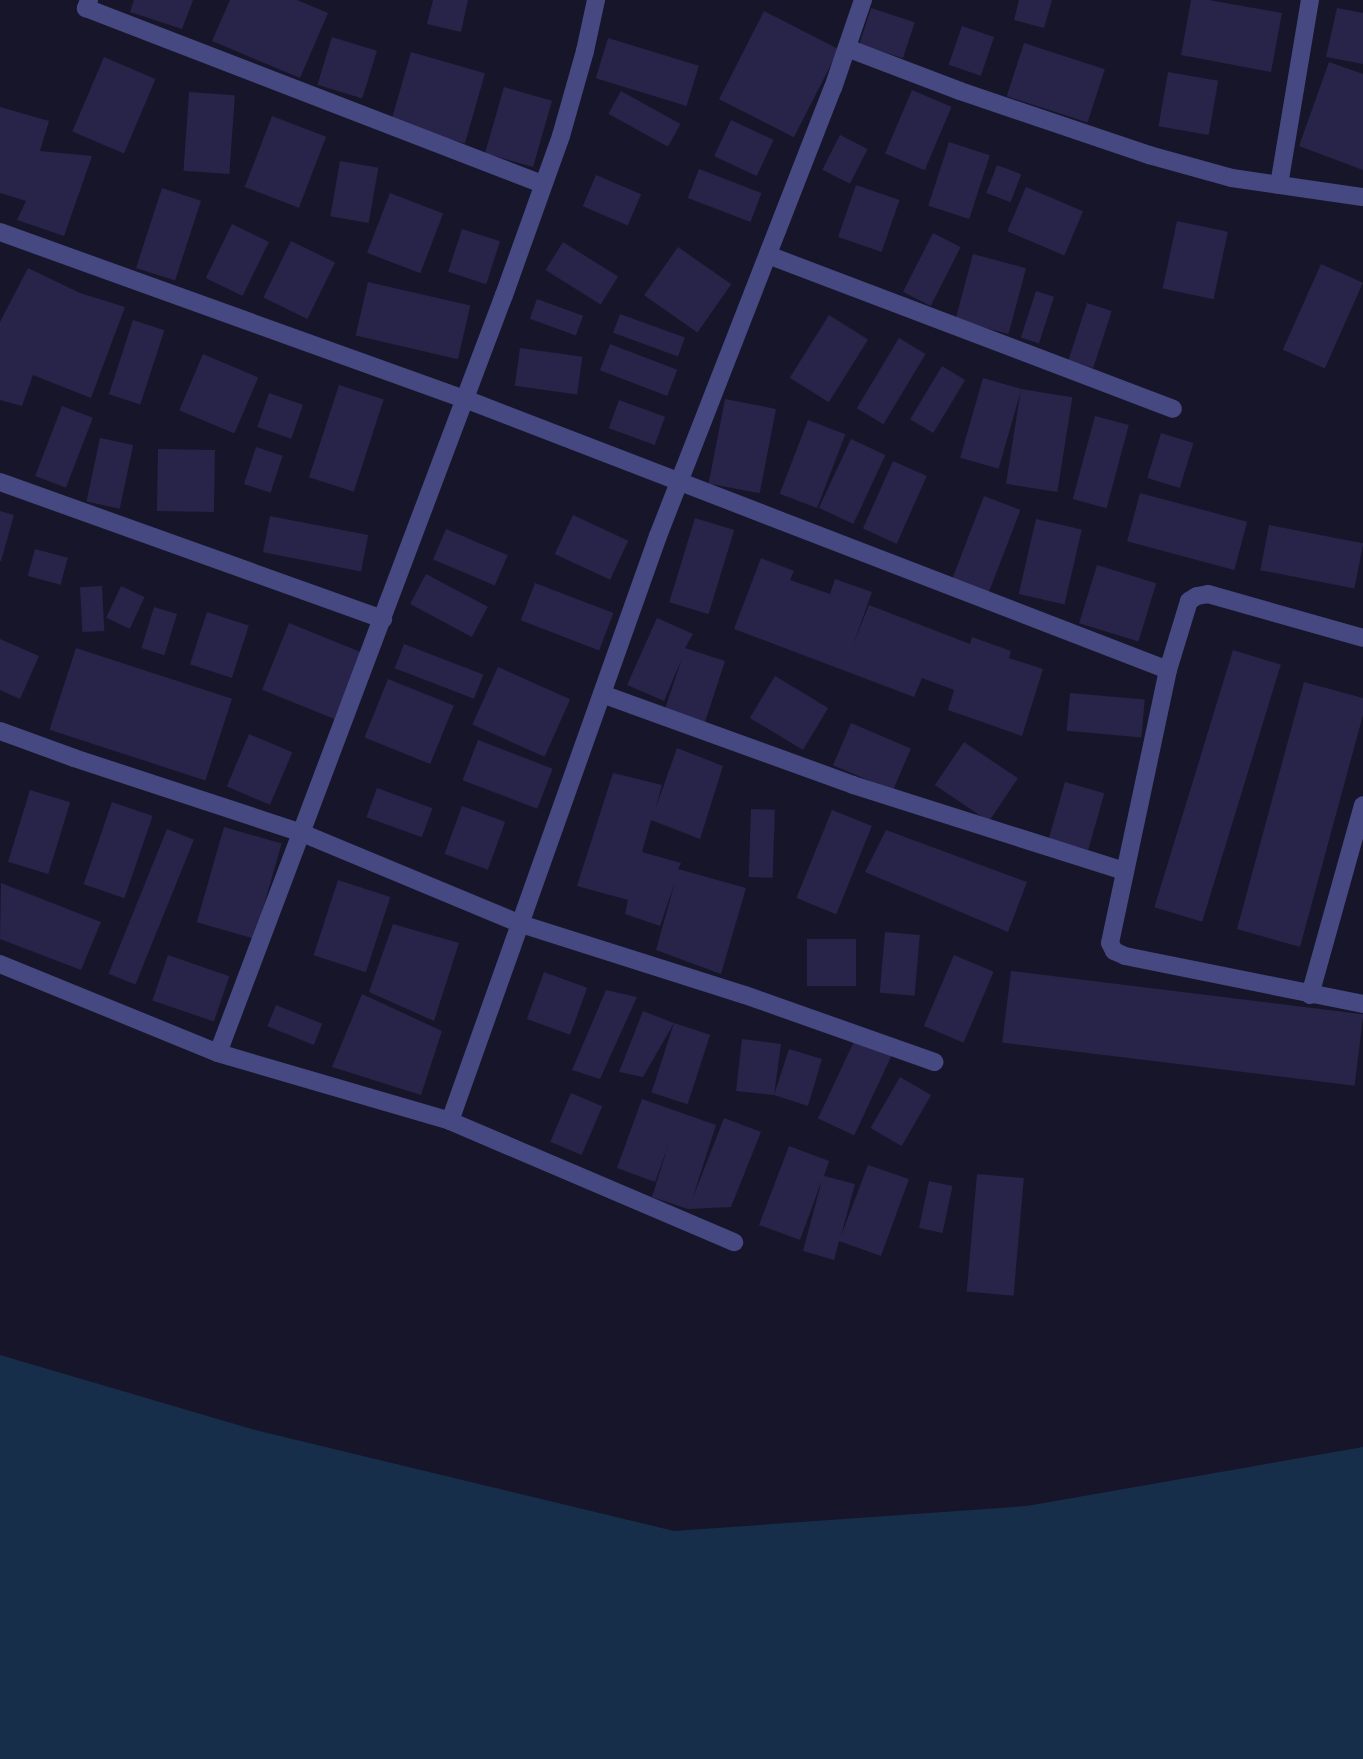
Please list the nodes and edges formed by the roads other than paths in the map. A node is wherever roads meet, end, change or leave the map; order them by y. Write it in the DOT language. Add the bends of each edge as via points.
graph roads {
  1 [pos="89,0"];
  2 [pos="596,0"];
  3 [pos="863,0"];
  4 [pos="1310,0"];
  5 [pos="847,48"];
  6 [pos="544,184"];
  7 [pos="1279,186"];
  8 [pos="1363,197"];
  9 [pos="0,232"];
  10 [pos="768,255"];
  11 [pos="465,399"];
  12 [pos="1173,409"];
  13 [pos="0,482"];
  14 [pos="678,484"];
  15 [pos="383,619"];
  16 [pos="1363,638"];
  17 [pos="1168,670"];
  18 [pos="602,694"];
  19 [pos="0,731"];
  20 [pos="1363,805"];
  21 [pos="302,832"];
  22 [pos="1124,871"];
  23 [pos="521,923"];
  24 [pos="0,964"];
  25 [pos="1310,995"];
  26 [pos="1363,1004"];
  27 [pos="218,1053"];
  28 [pos="934,1062"];
  29 [pos="450,1121"];
  30 [pos="734,1242"];
  1 -- 6 [label="street" via="86,8"];
  2 -- 6 [label="street"];
  3 -- 5 [label="street"];
  4 -- 7 [label="street"];
  5 -- 7 [label="street" via="1149,155"];
  5 -- 10 [label="street"];
  6 -- 11 [label="street"];
  7 -- 8 [label="street"];
  9 -- 11 [label="street"];
  10 -- 12 [label="street"];
  10 -- 14 [label="street"];
  11 -- 14 [label="street"];
  11 -- 15 [label="street"];
  13 -- 15 [label="street"];
  14 -- 17 [label="street"];
  14 -- 18 [label="street"];
  15 -- 21 [label="street"];
  16 -- 17 [label="street" via="1208,594 1189,601"];
  17 -- 22 [label="street"];
  18 -- 22 [label="street" via="853,785"];
  18 -- 23 [label="street"];
  19 -- 21 [label="street"];
  20 -- 25 [label="street"];
  21 -- 23 [label="street"];
  21 -- 27 [label="street"];
  22 -- 25 [label="street" via="1110,943 1114,951"];
  23 -- 28 [label="street"];
  23 -- 29 [label="street"];
  24 -- 27 [label="street"];
  25 -- 26 [label="street"];
  27 -- 29 [label="street"];
  29 -- 30 [label="street"];
}
